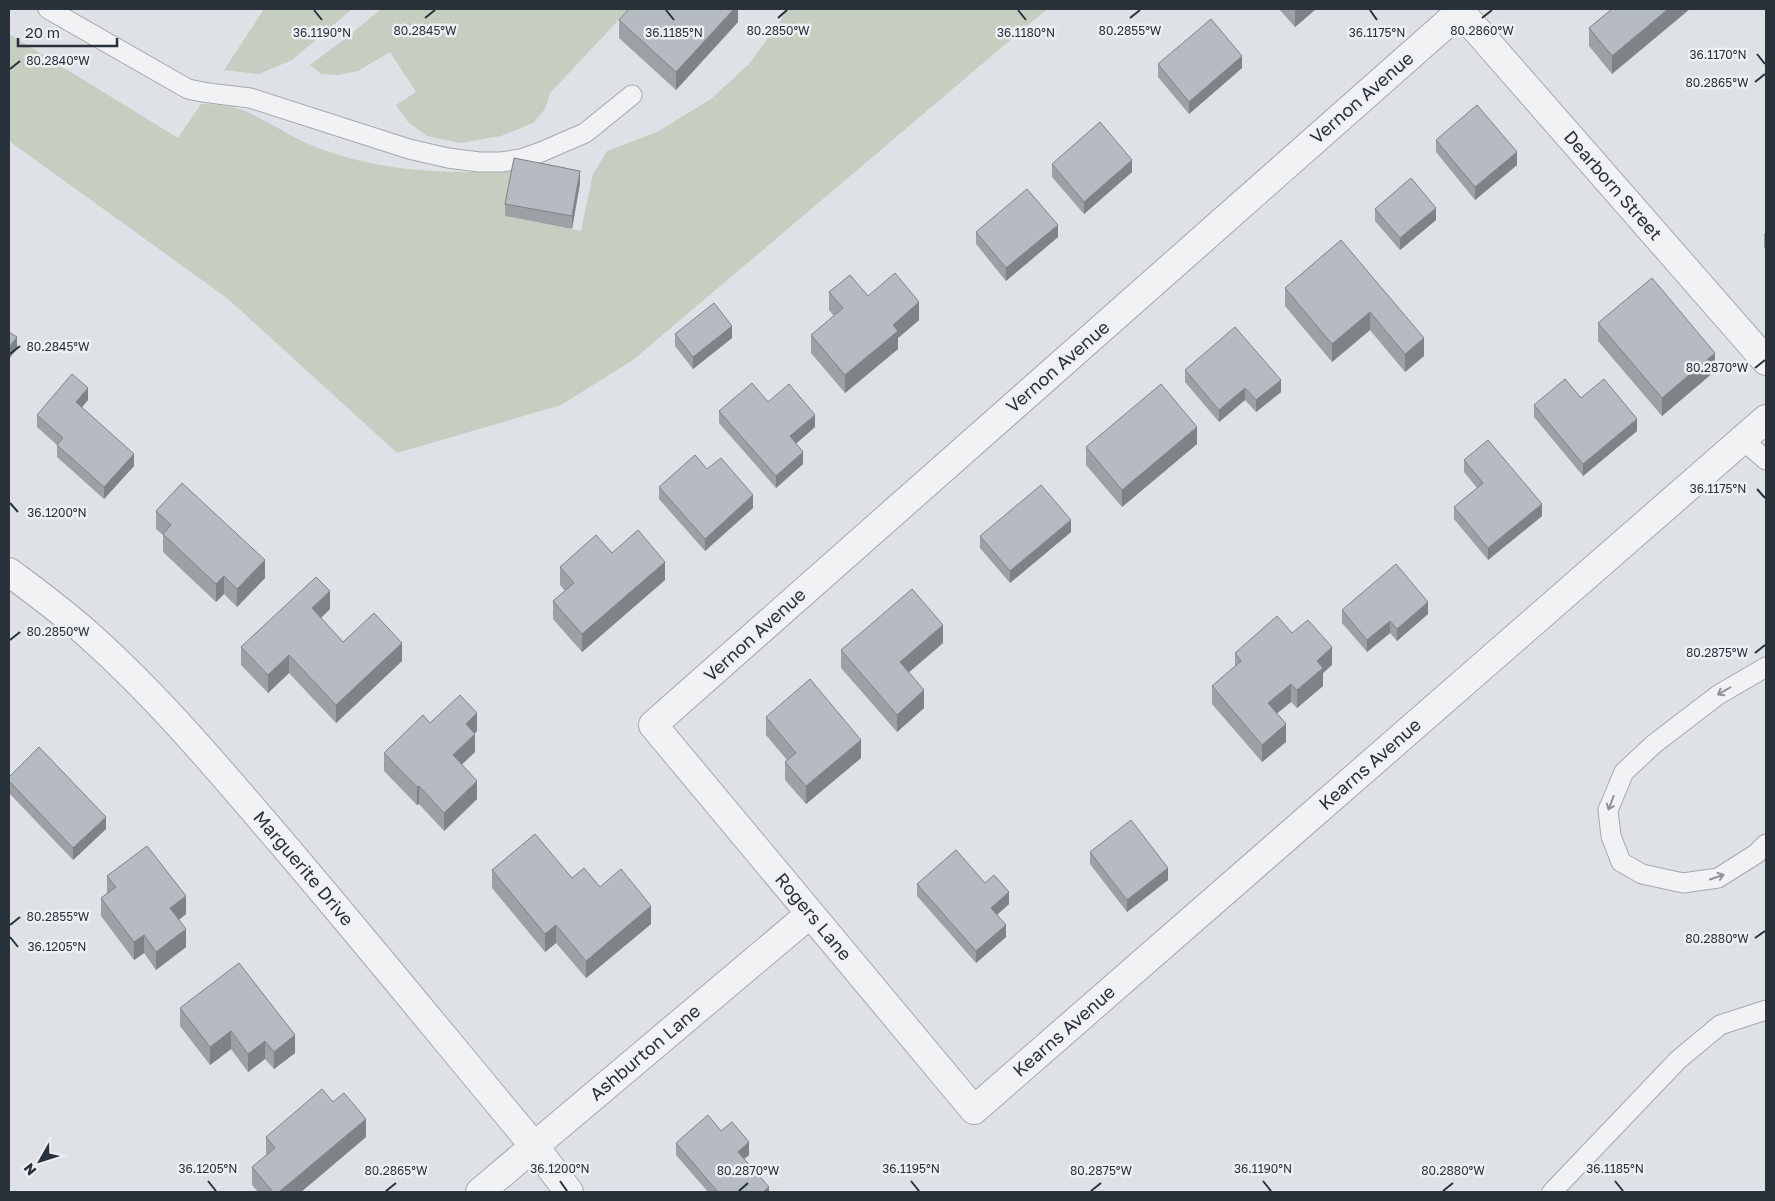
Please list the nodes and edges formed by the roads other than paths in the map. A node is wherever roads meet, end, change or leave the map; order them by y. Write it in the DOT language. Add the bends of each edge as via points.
graph roads {
  1 [pos="48,9"];
  2 [pos="1462,10"];
  3 [pos="632,95"];
  4 [pos="1766,361"];
  5 [pos="1766,420"];
  6 [pos="1743,440"];
  7 [pos="1766,460"];
  8 [pos="9,572"];
  9 [pos="1766,667"];
  10 [pos="653,725"];
  11 [pos="1766,844"];
  12 [pos="810,914"];
  13 [pos="1766,1010"];
  14 [pos="974,1110"];
  15 [pos="535,1147"];
  16 [pos="480,1192"];
  17 [pos="569,1192"];
  18 [pos="1552,1192"];
  1 -- 3 [label="lane" via="188,89 250,98 448,158 479,162 521,159 585,133"];
  2 -- 4 [label="street, Dearborn Street"];
  2 -- 10 [label="street, Vernon Avenue"];
  5 -- 6 [label="street, Kearns Avenue"];
  6 -- 7 [label="lane"];
  6 -- 14 [label="street, Kearns Avenue"];
  8 -- 15 [label="street, Marguerite Drive" via="92,638 198,744"];
  9 -- 11 [label="lane, one-way" via="1718,695 1654,744 1624,772 1608,810 1611,836 1621,862 1642,874 1683,883 1718,878"];
  10 -- 12 [label="street, Rogers Lane"];
  12 -- 14 [label="street, Rogers Lane"];
  12 -- 15 [label="street, Ashburton Lane"];
  13 -- 18 [label="lane" via="1720,1025 1685,1054"];
  15 -- 16 [label="street, Ashburton Lane"];
  15 -- 17 [label="street, Marguerite Drive"];
}
